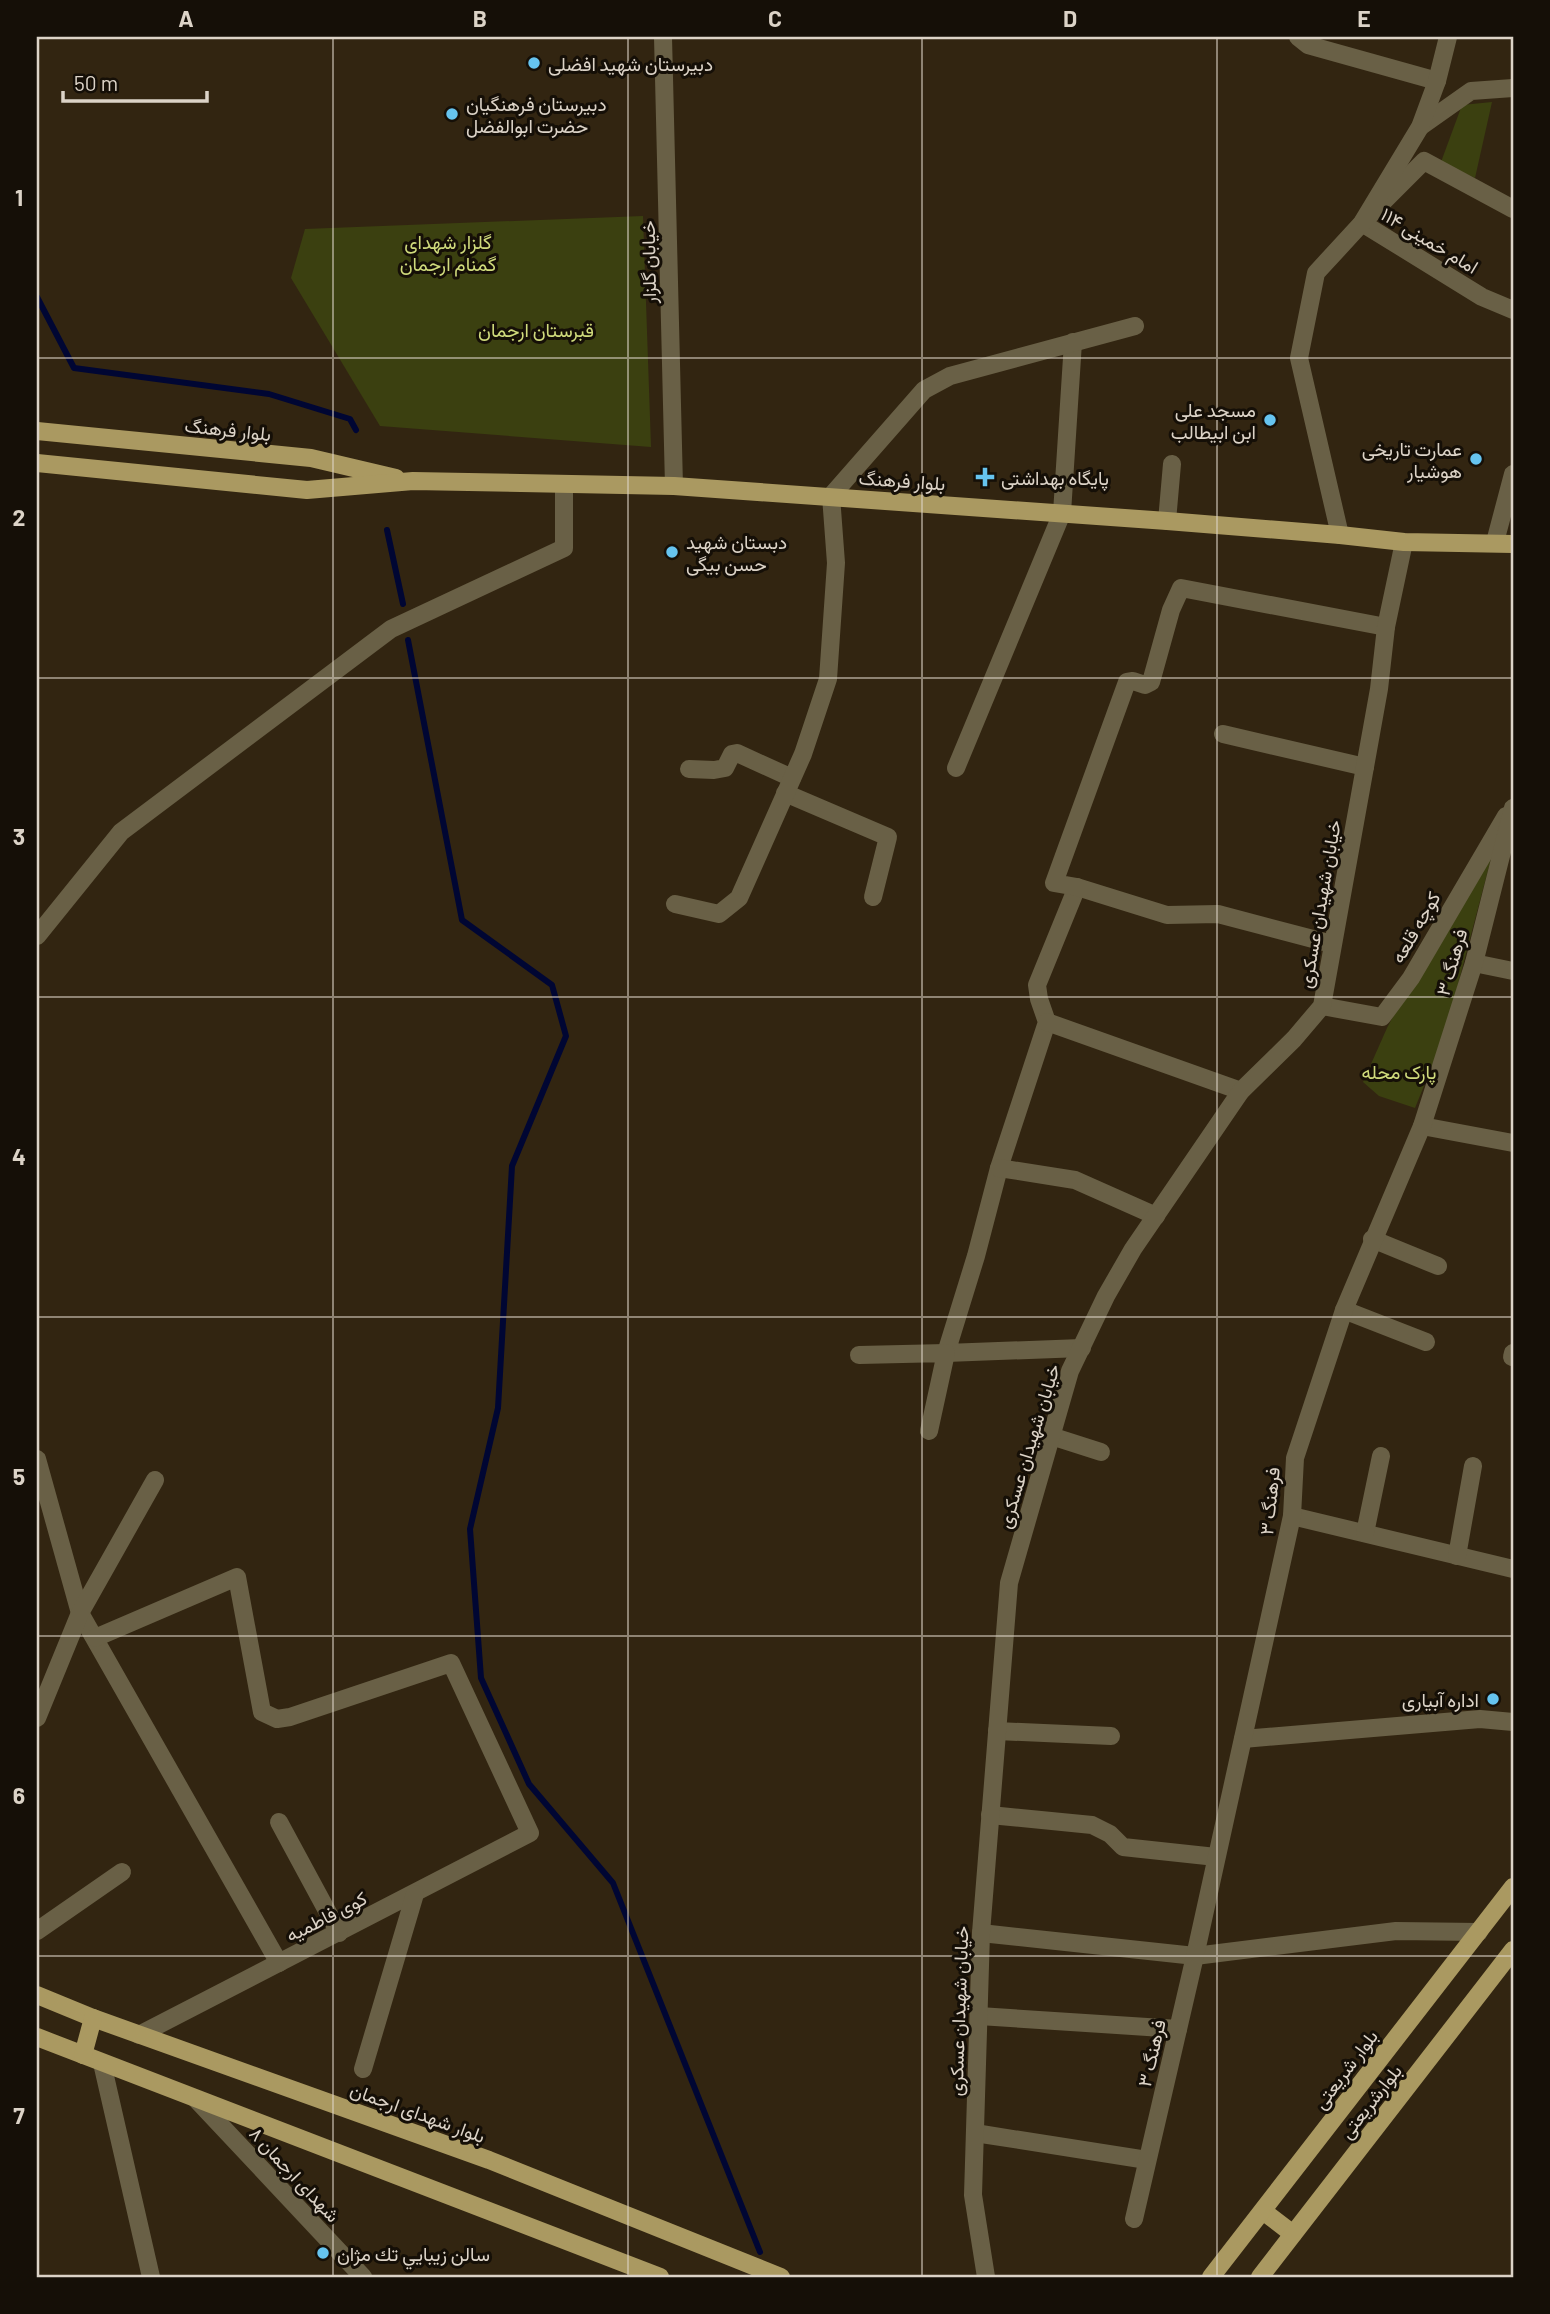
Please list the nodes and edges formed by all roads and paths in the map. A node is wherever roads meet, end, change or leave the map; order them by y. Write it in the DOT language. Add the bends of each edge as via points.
graph roads {
  1 [pos="663,37"];
  2 [pos="1448,37"];
  3 [pos="1305,39"];
  4 [pos="1437,81"];
  5 [pos="1513,88"];
  6 [pos="1419,127"];
  7 [pos="1513,209"];
  8 [pos="1362,223"];
  9 [pos="1513,310"];
  10 [pos="1135,326"];
  11 [pos="1073,342"];
  12 [pos="37,431"];
  13 [pos="37,463"];
  14 [pos="1172,464"];
  15 [pos="1513,474"];
  16 [pos="413,481"];
  17 [pos="564,484"];
  18 [pos="674,486"];
  19 [pos="831,496"];
  20 [pos="1062,513"];
  21 [pos="1167,522"];
  22 [pos="1340,535"];
  23 [pos="1404,542"];
  24 [pos="1504,543"];
  25 [pos="1386,627"];
  26 [pos="1223,734"];
  27 [pos="1364,767"];
  28 [pos="956,768"];
  29 [pos="690,769"];
  30 [pos="788,786"];
  31 [pos="1513,806"];
  32 [pos="1077,887"];
  33 [pos="873,897"];
  34 [pos="675,904"];
  35 [pos="37,936"];
  36 [pos="1332,944"];
  37 [pos="1474,963"];
  38 [pos="1513,971"];
  39 [pos="1322,1006"];
  40 [pos="1046,1022"];
  41 [pos="1241,1091"];
  42 [pos="1422,1126"];
  43 [pos="1513,1143"];
  44 [pos="999,1168"];
  45 [pos="1156,1216"];
  46 [pos="1372,1239"];
  47 [pos="1438,1265"];
  48 [pos="1344,1310"];
  49 [pos="1426,1342"];
  50 [pos="1082,1348"];
  51 [pos="946,1353"];
  52 [pos="859,1355"];
  53 [pos="929,1431"];
  54 [pos="1051,1436"];
  55 [pos="1101,1452"];
  56 [pos="1381,1456"];
  57 [pos="37,1459"];
  58 [pos="1473,1466"];
  59 [pos="155,1480"];
  60 [pos="1292,1516"];
  61 [pos="1365,1533"];
  62 [pos="1457,1556"];
  63 [pos="1513,1569"];
  64 [pos="80,1613"];
  65 [pos="95,1638"];
  66 [pos="37,1718"];
  67 [pos="1513,1722"];
  68 [pos="997,1731"];
  69 [pos="1111,1736"];
  70 [pos="1243,1739"];
  71 [pos="990,1815"];
  72 [pos="279,1822"];
  73 [pos="1216,1857"];
  74 [pos="122,1872"];
  75 [pos="1513,1887"];
  76 [pos="415,1894"];
  77 [pos="37,1931"];
  78 [pos="1479,1932"];
  79 [pos="340,1933"];
  80 [pos="981,1933"];
  81 [pos="1513,1950"];
  82 [pos="1195,1956"];
  83 [pos="279,1963"];
  84 [pos="37,1995"];
  85 [pos="979,2016"];
  86 [pos="93,2018"];
  87 [pos="1178,2029"];
  88 [pos="139,2035"];
  89 [pos="37,2037"];
  90 [pos="83,2055"];
  91 [pos="102,2063"];
  92 [pos="363,2069"];
  93 [pos="196,2099"];
  94 [pos="975,2133"];
  95 [pos="1147,2160"];
  96 [pos="1263,2211"];
  97 [pos="1134,2219"];
  98 [pos="1293,2234"];
  99 [pos="151,2277"];
  100 [pos="363,2277"];
  101 [pos="657,2277"];
  102 [pos="782,2277"];
  103 [pos="986,2277"];
  104 [pos="1211,2277"];
  105 [pos="1259,2277"];
  1 -- 18 [label="street, خیابان گلزار"];
  2 -- 4 [label="street"];
  3 -- 4 [label="street"];
  4 -- 6 [label="street"];
  5 -- 6 [label="street" via="1471,91"];
  6 -- 8 [label="street"];
  7 -- 8 [label="street" via="1424,161"];
  8 -- 9 [label="street, امام خمینی ۱۱۴" via="1482,297"];
  8 -- 22 [label="street" via="1316,273 1299,358"];
  10 -- 11 [label="street"];
  11 -- 19 [label="street" via="950,376 924,390"];
  11 -- 20 [label="street"];
  12 -- 16 [label="main road, بلوار فرهنگ" via="311,458"];
  13 -- 16 [label="main road, بلوار فرهنگ" via="307,489"];
  14 -- 21 [label="street"];
  15 -- 24 [label="street"];
  16 -- 17 [label="main road, بلوار فرهنگ"];
  17 -- 18 [label="main road, بلوار فرهنگ"];
  17 -- 35 [label="street" via="564,548 391,629 121,832"];
  18 -- 19 [label="main road, بلوار فرهنگ"];
  19 -- 20 [label="main road, بلوار فرهنگ"];
  19 -- 30 [label="street" via="836,563 828,679"];
  20 -- 21 [label="main road, بلوار فرهنگ"];
  20 -- 28 [label="street"];
  21 -- 22 [label="main road, بلوار فرهنگ"];
  22 -- 23 [label="main road, بلوار فرهنگ"];
  23 -- 24 [label="main road, بلوار فرهنگ"];
  23 -- 25 [label="street, خیابان شهیدان عسکری"];
  25 -- 27 [label="street, خیابان شهیدان عسکری"];
  25 -- 32 [label="street" via="1181,588 1151,682 1127,682 1054,883"];
  26 -- 27 [label="street"];
  27 -- 36 [label="street, خیابان شهیدان عسکری"];
  29 -- 30 [label="street" via="725,768 737,753"];
  30 -- 33 [label="street" via="888,836"];
  30 -- 34 [label="street" via="739,898 719,914"];
  31 -- 37 [label="street, فرهنگ ۳"];
  31 -- 39 [label="street, کوچه قلعه" via="1382,1017"];
  32 -- 36 [label="street" via="1167,915 1218,914"];
  32 -- 40 [label="street" via="1037,985"];
  36 -- 39 [label="street, خیابان شهیدان عسکری"];
  37 -- 38 [label="street"];
  37 -- 42 [label="street, فرهنگ ۳"];
  39 -- 41 [label="street, خیابان شهیدان عسکری"];
  40 -- 41 [label="street"];
  40 -- 44 [label="street"];
  41 -- 45 [label="street, خیابان شهیدان عسکری"];
  42 -- 43 [label="street"];
  42 -- 46 [label="street, فرهنگ ۳"];
  44 -- 45 [label="street" via="1075,1180"];
  44 -- 51 [label="street"];
  45 -- 50 [label="street, خیابان شهیدان عسکری" via="1106,1296"];
  46 -- 47 [label="street"];
  46 -- 48 [label="street, فرهنگ ۳"];
  48 -- 49 [label="street"];
  48 -- 60 [label="street, فرهنگ ۳" via="1295,1458"];
  50 -- 51 [label="street"];
  50 -- 54 [label="street, خیابان شهیدان عسکری" via="1070,1371"];
  51 -- 52 [label="street"];
  51 -- 53 [label="street"];
  54 -- 55 [label="street"];
  54 -- 68 [label="street, خیابان شهیدان عسکری" via="1009,1583"];
  56 -- 61 [label="street"];
  57 -- 64 [label="street"];
  58 -- 62 [label="street"];
  59 -- 64 [label="street"];
  60 -- 61 [label="street"];
  60 -- 70 [label="street, فرهنگ ۳"];
  61 -- 62 [label="street"];
  62 -- 63 [label="street"];
  64 -- 65 [label="street"];
  64 -- 66 [label="street"];
  65 -- 76 [label="street, کوی فاطمیه" via="237,1577 262,1712 276,1718 451,1663 530,1833"];
  65 -- 83 [label="street"];
  67 -- 70 [label="street" via="1480,1719"];
  68 -- 69 [label="street"];
  68 -- 71 [label="street, خیابان شهیدان عسکری"];
  70 -- 73 [label="street, فرهنگ ۳"];
  71 -- 73 [label="street" via="1092,1825 1123,1847"];
  71 -- 80 [label="street, خیابان شهیدان عسکری"];
  72 -- 79 [label="street"];
  73 -- 82 [label="street, فرهنگ ۳"];
  74 -- 77 [label="street"];
  75 -- 78 [label="main road, بلوار شریعتی"];
  76 -- 79 [label="street, کوی فاطمیه"];
  76 -- 92 [label="street"];
  78 -- 82 [label="street" via="1396,1931"];
  78 -- 96 [label="main road, بلوار شریعتی"];
  79 -- 83 [label="street, کوی فاطمیه"];
  80 -- 82 [label="street"];
  80 -- 85 [label="street, خیابان شهیدان عسکری"];
  81 -- 98 [label="main road, بلوارشریعتی"];
  82 -- 87 [label="street, فرهنگ ۳"];
  83 -- 88 [label="street, کوی فاطمیه"];
  84 -- 86 [label="main road, بلوار شهدای ارجمان"];
  85 -- 87 [label="street"];
  85 -- 94 [label="street, خیابان شهیدان عسکری"];
  86 -- 88 [label="main road, بلوار شهدای ارجمان"];
  86 -- 90 [label="main road"];
  87 -- 95 [label="street, فرهنگ ۳"];
  88 -- 102 [label="main road, بلوار شهدای ارجمان" via="489,2160"];
  89 -- 90 [label="main road"];
  90 -- 91 [label="main road"];
  91 -- 93 [label="main road"];
  91 -- 99 [label="street"];
  93 -- 100 [label="street, شهدای ارجمان ۸"];
  93 -- 101 [label="main road"];
  94 -- 95 [label="street"];
  94 -- 103 [label="street, خیابان شهیدان عسکری" via="973,2194"];
  95 -- 97 [label="street, فرهنگ ۳"];
  96 -- 98 [label="main road"];
  96 -- 104 [label="main road, بلوار شریعتی"];
  98 -- 105 [label="main road, بلوارشریعتی"];
}
